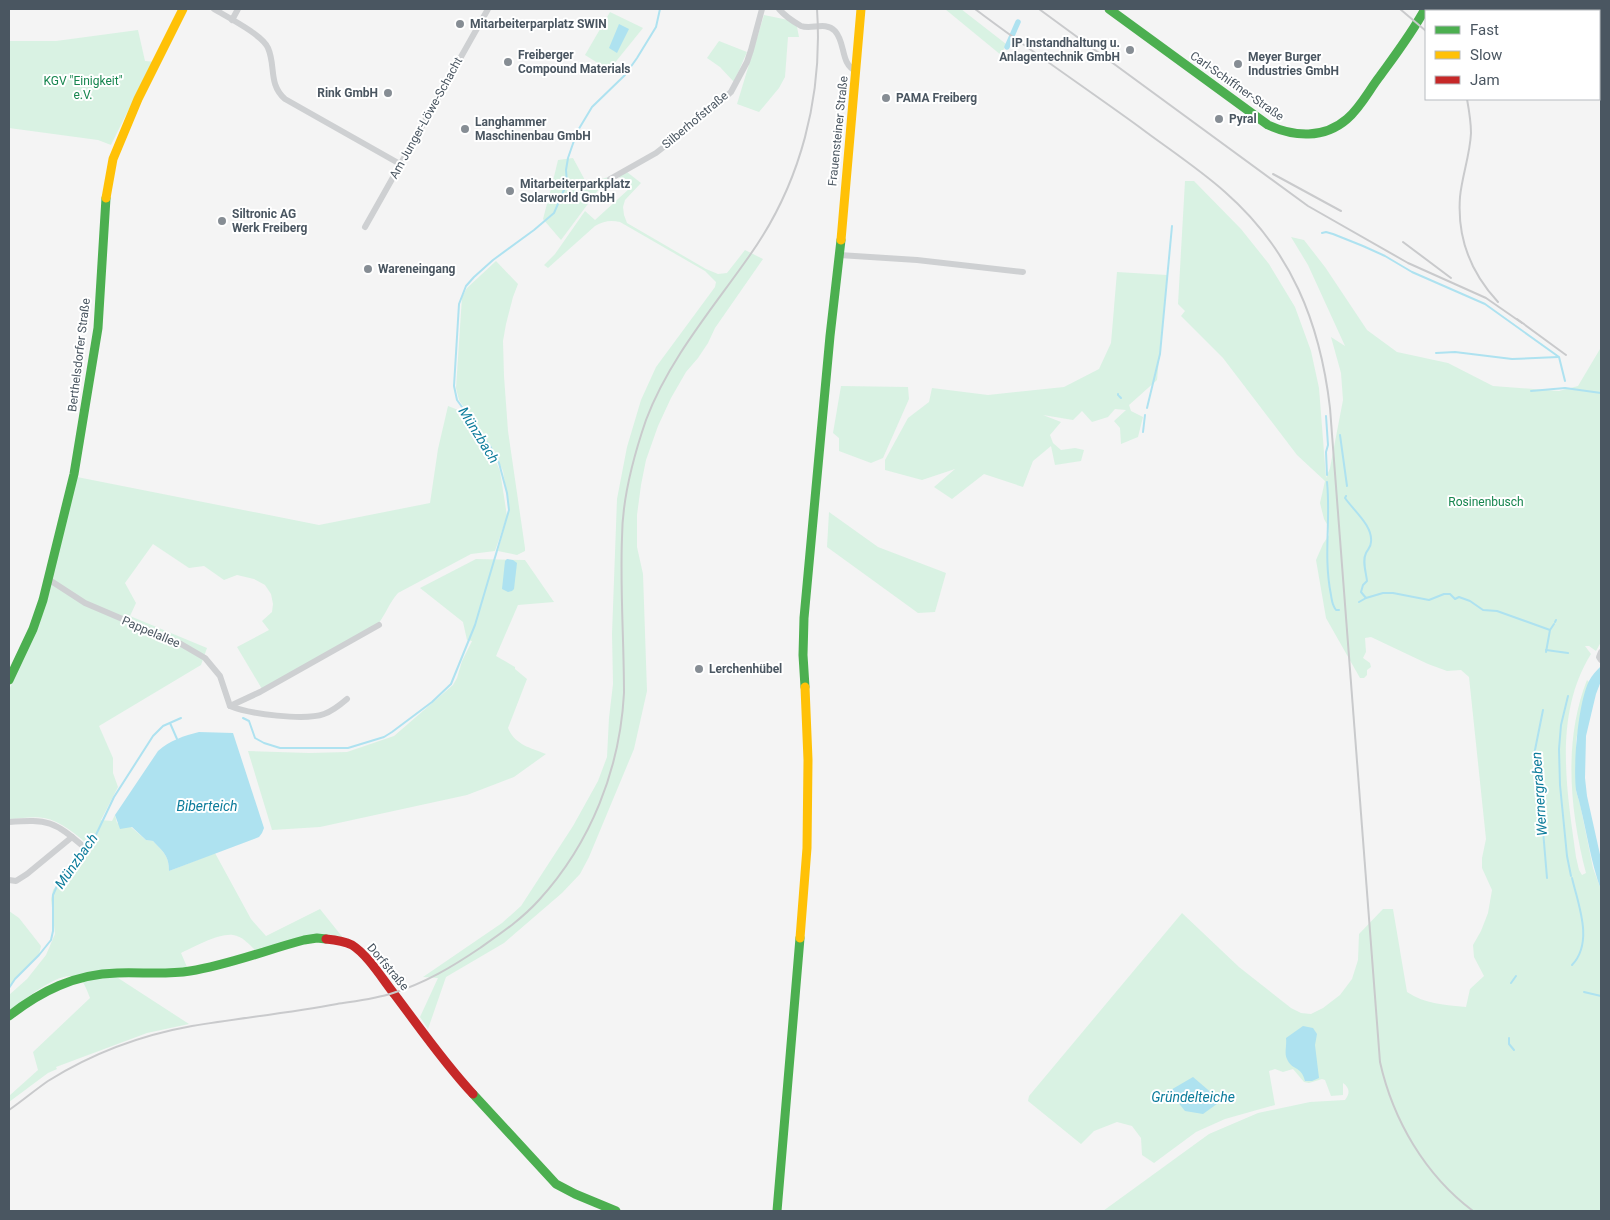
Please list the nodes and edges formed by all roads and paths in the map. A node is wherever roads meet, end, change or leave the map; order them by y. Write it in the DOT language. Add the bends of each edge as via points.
graph roads {
  1 [pos="183,9"];
  2 [pos="214,9"];
  3 [pos="238,9"];
  4 [pos="488,9"];
  5 [pos="762,9"];
  6 [pos="779,9"];
  7 [pos="862,9"];
  8 [pos="1109,9"];
  9 [pos="1425,9"];
  10 [pos="232,20"];
  11 [pos="856,71"];
  12 [pos="400,164"];
  13 [pos="610,179"];
  14 [pos="365,227"];
  15 [pos="839,255"];
  16 [pos="1023,272"];
  17 [pos="48,579"];
  18 [pos="379,625"];
  19 [pos="9,680"];
  20 [pos="347,699"];
  21 [pos="230,706"];
  22 [pos="9,822"];
  23 [pos="72,837"];
  24 [pos="84,846"];
  25 [pos="9,880"];
  26 [pos="9,1016"];
  27 [pos="616,1211"];
  28 [pos="777,1211"];
  1 -- 17 [label="main road, Berthelsdorfer Straße" via="138,99 109,175 98,328 74,474"];
  2 -- 10 [label="street"];
  3 -- 10 [label="street"];
  4 -- 12 [label="street, Am Junger-Löwe-Schacht"];
  5 -- 13 [label="street, Silberhofstraße" via="752,50 731,92 656,153"];
  6 -- 11 [label="street" via="802,26 832,28 839,37 847,65"];
  7 -- 11 [label="main road, Frauensteiner Straße"];
  8 -- 9 [label="main road, Carl-Schiffner-Straße" via="1268,125 1288,134 1308,136 1329,130 1348,118 1406,41"];
  10 -- 12 [label="street" via="262,38 268,47 279,94"];
  11 -- 15 [label="main road, Frauensteiner Straße"];
  12 -- 14 [label="street, Am Junger-Löwe-Schacht"];
  15 -- 16 [label="street"];
  15 -- 28 [label="main road, Frauensteiner Straße" via="804,618 807,848"];
  17 -- 19 [label="main road, Berthelsdorfer Straße" via="38,617"];
  17 -- 21 [label="street, Pappelallee" via="85,603 182,644 205,658 220,676"];
  18 -- 21 [label="street"];
  20 -- 21 [label="street" via="325,714 314,716 260,714"];
  22 -- 23 [label="street" via="45,821"];
  23 -- 24 [label="street"];
  23 -- 25 [label="street" via="27,874 16,881"];
  26 -- 27 [label="main road, Dorfstraße" via="46,990 92,975 190,971 304,940 340,940 361,952 455,1075 556,1184"];
}
